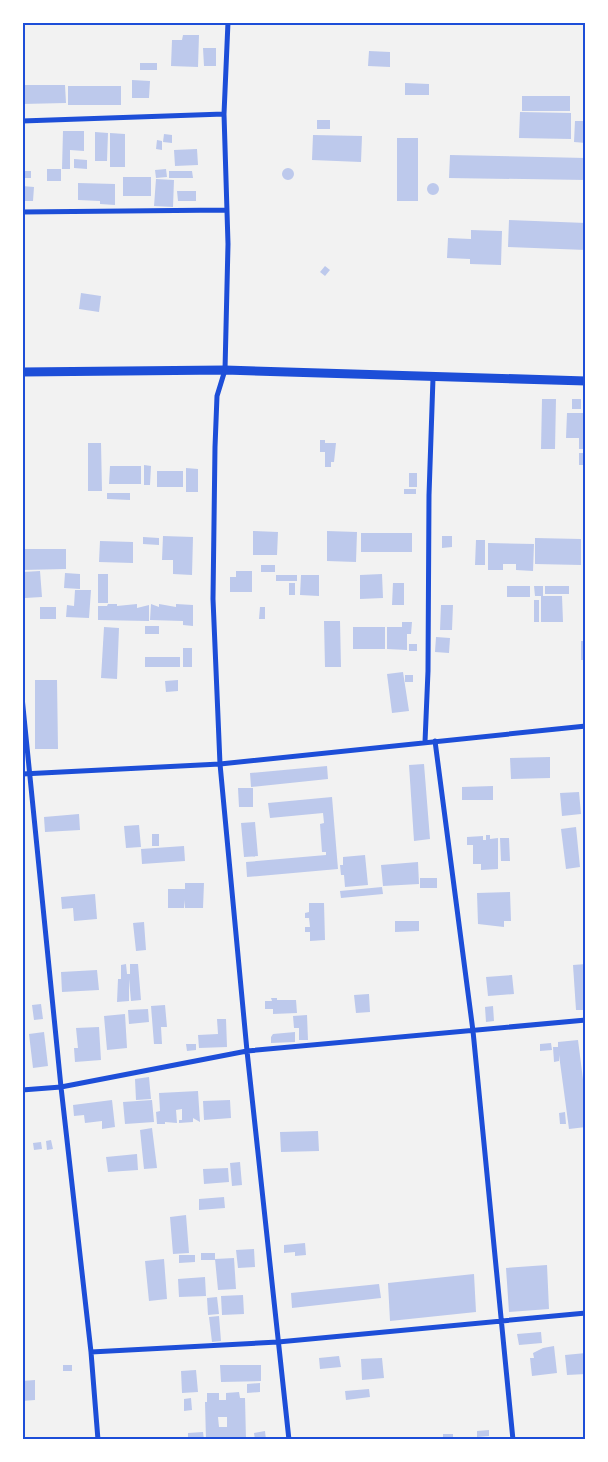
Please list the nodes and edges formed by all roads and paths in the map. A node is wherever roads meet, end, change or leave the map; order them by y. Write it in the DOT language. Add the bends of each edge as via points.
graph roads {
  1 [pos="228,22"];
  2 [pos="224,114"];
  3 [pos="22,121"];
  4 [pos="226,210"];
  5 [pos="22,212"];
  6 [pos="226,370"];
  7 [pos="22,372"];
  8 [pos="433,378"];
  9 [pos="586,381"];
  10 [pos="22,697"];
  11 [pos="586,726"];
  12 [pos="435,741"];
  13 [pos="425,742"];
  14 [pos="220,764"];
  15 [pos="22,774"];
  16 [pos="31,774"];
  17 [pos="586,1020"];
  18 [pos="473,1032"];
  19 [pos="247,1051"];
  20 [pos="61,1087"];
  21 [pos="22,1090"];
  22 [pos="586,1313"];
  23 [pos="501,1320"];
  24 [pos="278,1342"];
  25 [pos="91,1352"];
  26 [pos="98,1440"];
  27 [pos="289,1440"];
  28 [pos="513,1440"];
  1 -- 2 [label="street"];
  2 -- 3 [label="street"];
  2 -- 4 [label="street"];
  4 -- 5 [label="street"];
  4 -- 6 [label="street"];
  6 -- 7 [label="street"];
  6 -- 8 [label="street"];
  6 -- 14 [label="street" via="217,396 214,447 213,599"];
  8 -- 9 [label="street"];
  8 -- 13 [label="street"];
  10 -- 16 [label="street"];
  11 -- 12 [label="street"];
  12 -- 13 [label="street"];
  12 -- 18 [label="street"];
  13 -- 14 [label="street"];
  14 -- 16 [label="street"];
  14 -- 19 [label="street"];
  15 -- 16 [label="street"];
  16 -- 20 [label="street"];
  17 -- 18 [label="street"];
  18 -- 19 [label="street"];
  18 -- 23 [label="street"];
  19 -- 20 [label="street"];
  19 -- 24 [label="street"];
  20 -- 21 [label="street"];
  20 -- 25 [label="street"];
  22 -- 23 [label="street"];
  23 -- 24 [label="street"];
  23 -- 28 [label="street"];
  24 -- 25 [label="street"];
  24 -- 27 [label="street"];
  25 -- 26 [label="street"];
}
